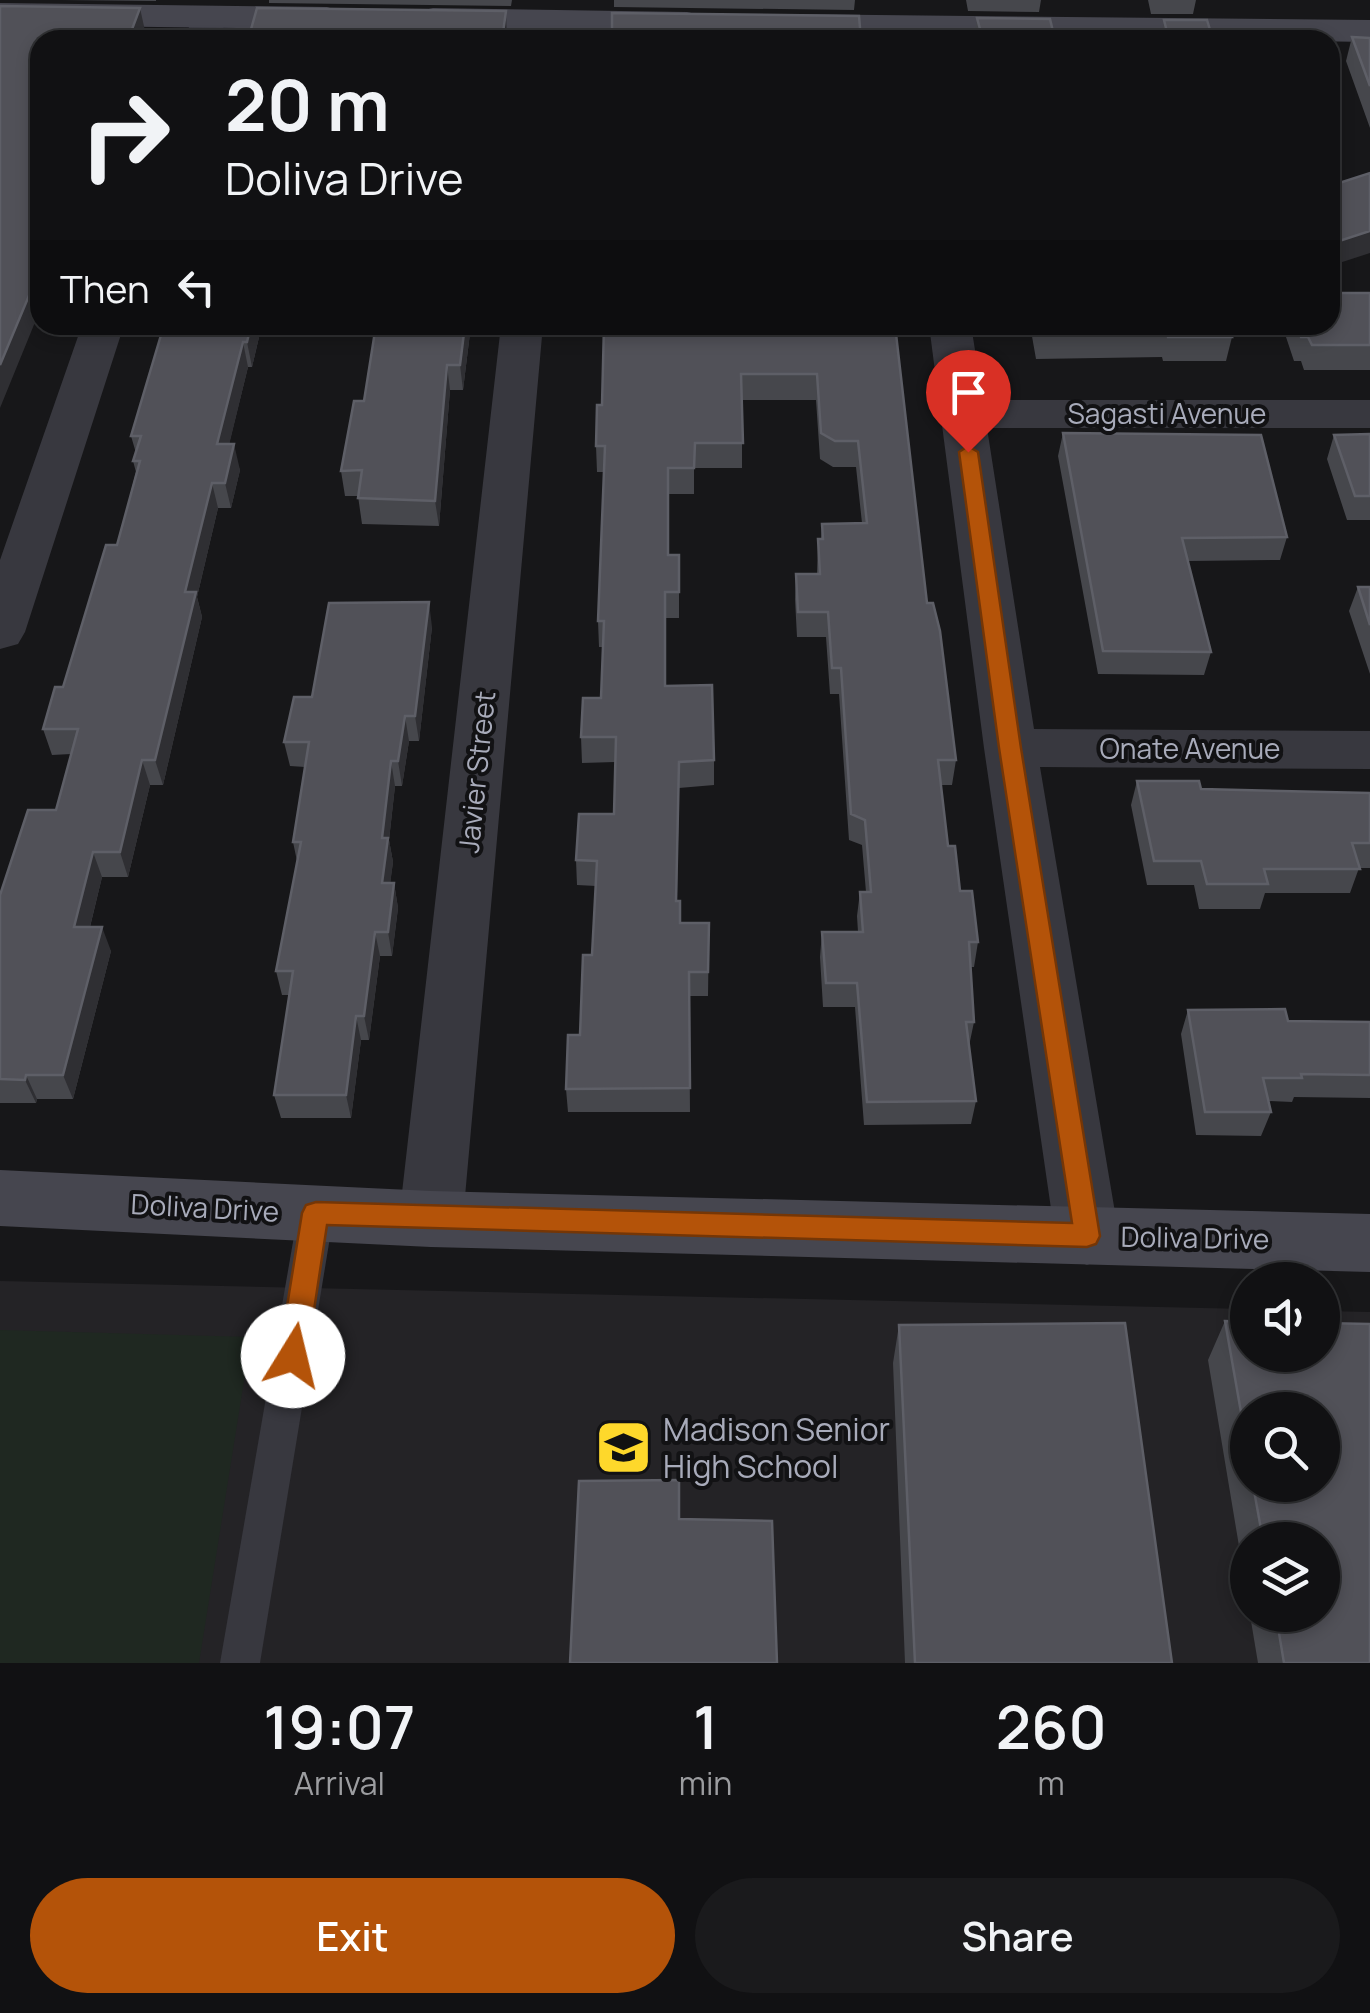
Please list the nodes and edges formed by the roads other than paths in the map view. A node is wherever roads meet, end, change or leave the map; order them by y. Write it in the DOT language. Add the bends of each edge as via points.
graph roads {
  1 [pos="0,14"];
  2 [pos="362,18"];
  3 [pos="400,19"];
  4 [pos="205,29"];
  5 [pos="552,30"];
  6 [pos="841,30"];
  7 [pos="1370,31"];
  8 [pos="1340,32"];
  9 [pos="99,335"];
  10 [pos="521,335"];
  11 [pos="951,335"];
  12 [pos="963,414"];
  13 [pos="1370,414"];
  14 [pos="0,632"];
  15 [pos="1010,748"];
  16 [pos="1370,750"];
  17 [pos="0,1198"];
  18 [pos="316,1213"];
  19 [pos="431,1219"];
  20 [pos="1087,1236"];
  21 [pos="1370,1243"];
  22 [pos="240,1663"];
  1 -- 4 [label="main road"];
  2 -- 4 [label="main road"];
  3 -- 5 [label="main road"];
  5 -- 6 [label="main road" via="740,24"];
  7 -- 8 [label="main road"];
  9 -- 14 [label="street"];
  10 -- 19 [label="street, Javier Street"];
  11 -- 12 [label="street"];
  12 -- 13 [label="street, Sagasti Avenue"];
  12 -- 15 [label="street"];
  15 -- 16 [label="street, Onate Avenue"];
  15 -- 20 [label="street"];
  17 -- 18 [label="main road, Doliva Drive"];
  18 -- 19 [label="main road, Doliva Drive"];
  18 -- 22 [label="lane"];
  19 -- 20 [label="main road, Doliva Drive"];
  20 -- 21 [label="main road, Doliva Drive"];
}
